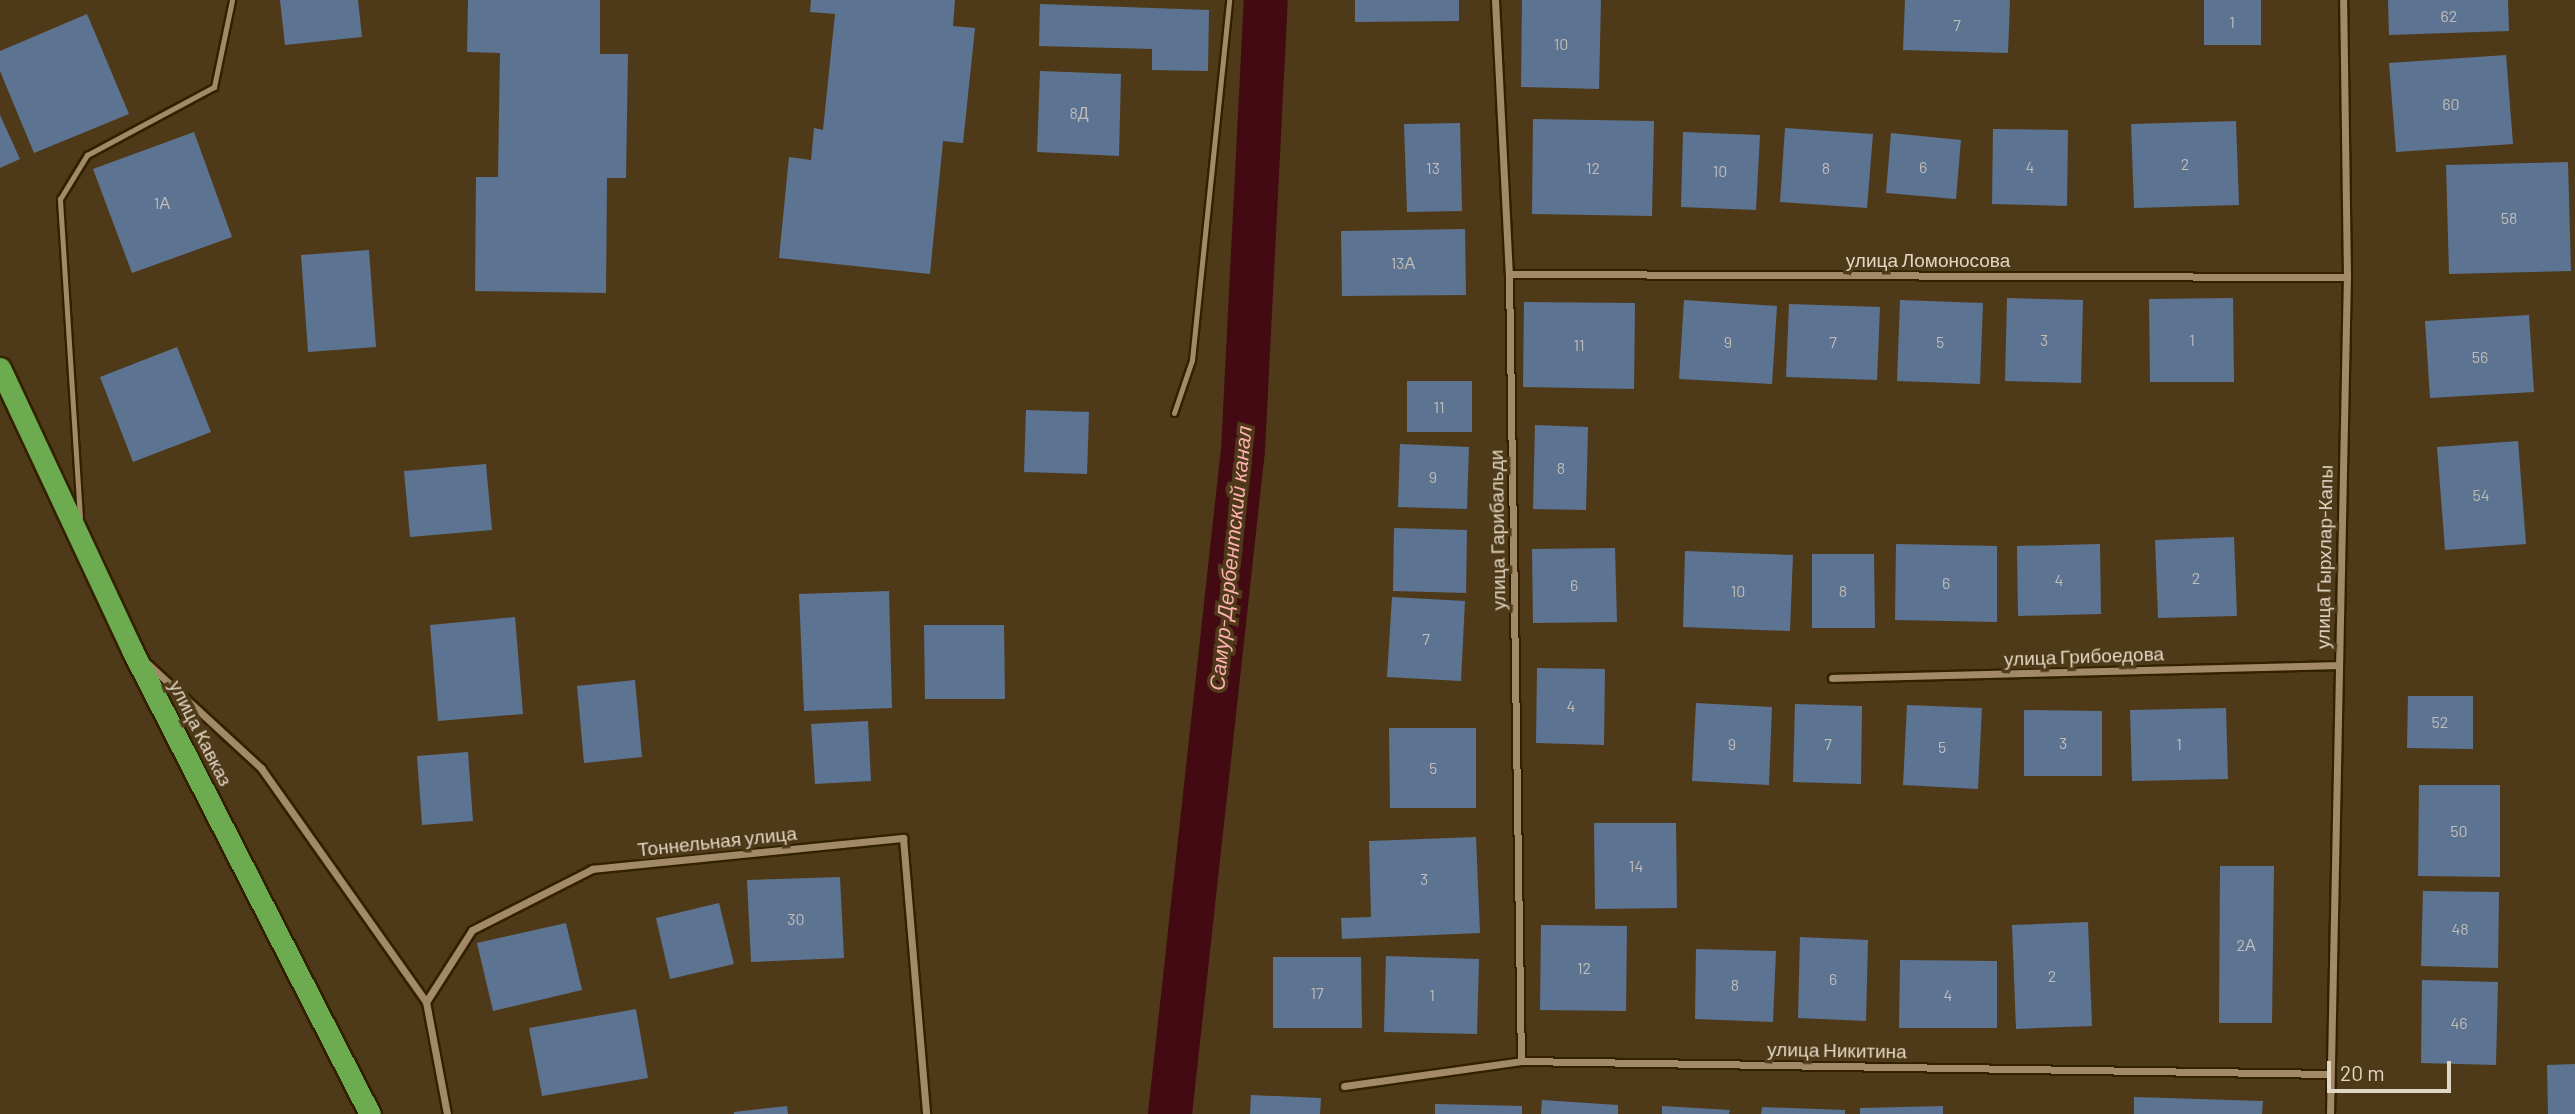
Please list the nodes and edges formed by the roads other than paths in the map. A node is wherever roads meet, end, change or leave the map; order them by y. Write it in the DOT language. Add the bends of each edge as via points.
graph roads {
  1 [pos="232,0"];
  2 [pos="1229,0"];
  3 [pos="1495,0"];
  4 [pos="2343,0"];
  5 [pos="1509,274"];
  6 [pos="2347,277"];
  7 [pos="0,368"];
  8 [pos="1174,413"];
  9 [pos="81,539"];
  10 [pos="132,650"];
  11 [pos="2337,665"];
  12 [pos="1832,678"];
  13 [pos="426,1002"];
  14 [pos="1521,1060"];
  15 [pos="2330,1074"];
  16 [pos="1344,1086"];
  17 [pos="370,1114"];
  18 [pos="447,1114"];
  19 [pos="926,1114"];
  20 [pos="2330,1114"];
  1 -- 9 [label="lane" via="214,87 87,155 60,199"];
  2 -- 8 [label="lane" via="1192,360"];
  3 -- 5 [label="street, улица Гарибальди"];
  4 -- 6 [label="street, улица Гырхлар-Капы"];
  5 -- 6 [label="street, улица Ломоносова"];
  5 -- 14 [label="street, улица Гарибальди"];
  6 -- 11 [label="street, улица Гырхлар-Капы"];
  7 -- 9 [label="highway, улица Кавказ"];
  9 -- 10 [label="highway, улица Кавказ"];
  10 -- 13 [label="street" via="261,768"];
  10 -- 17 [label="highway, улица Кавказ"];
  11 -- 12 [label="street, улица Грибоедова"];
  11 -- 15 [label="street, улица Гырхлар-Капы"];
  13 -- 18 [label="street"];
  13 -- 19 [label="street, Тоннельная улица" via="472,930 593,869 902,838"];
  14 -- 15 [label="street, улица Никитина"];
  14 -- 16 [label="street, улица Никитина"];
  15 -- 20 [label="street, улица Гырхлар-Капы"];
}
